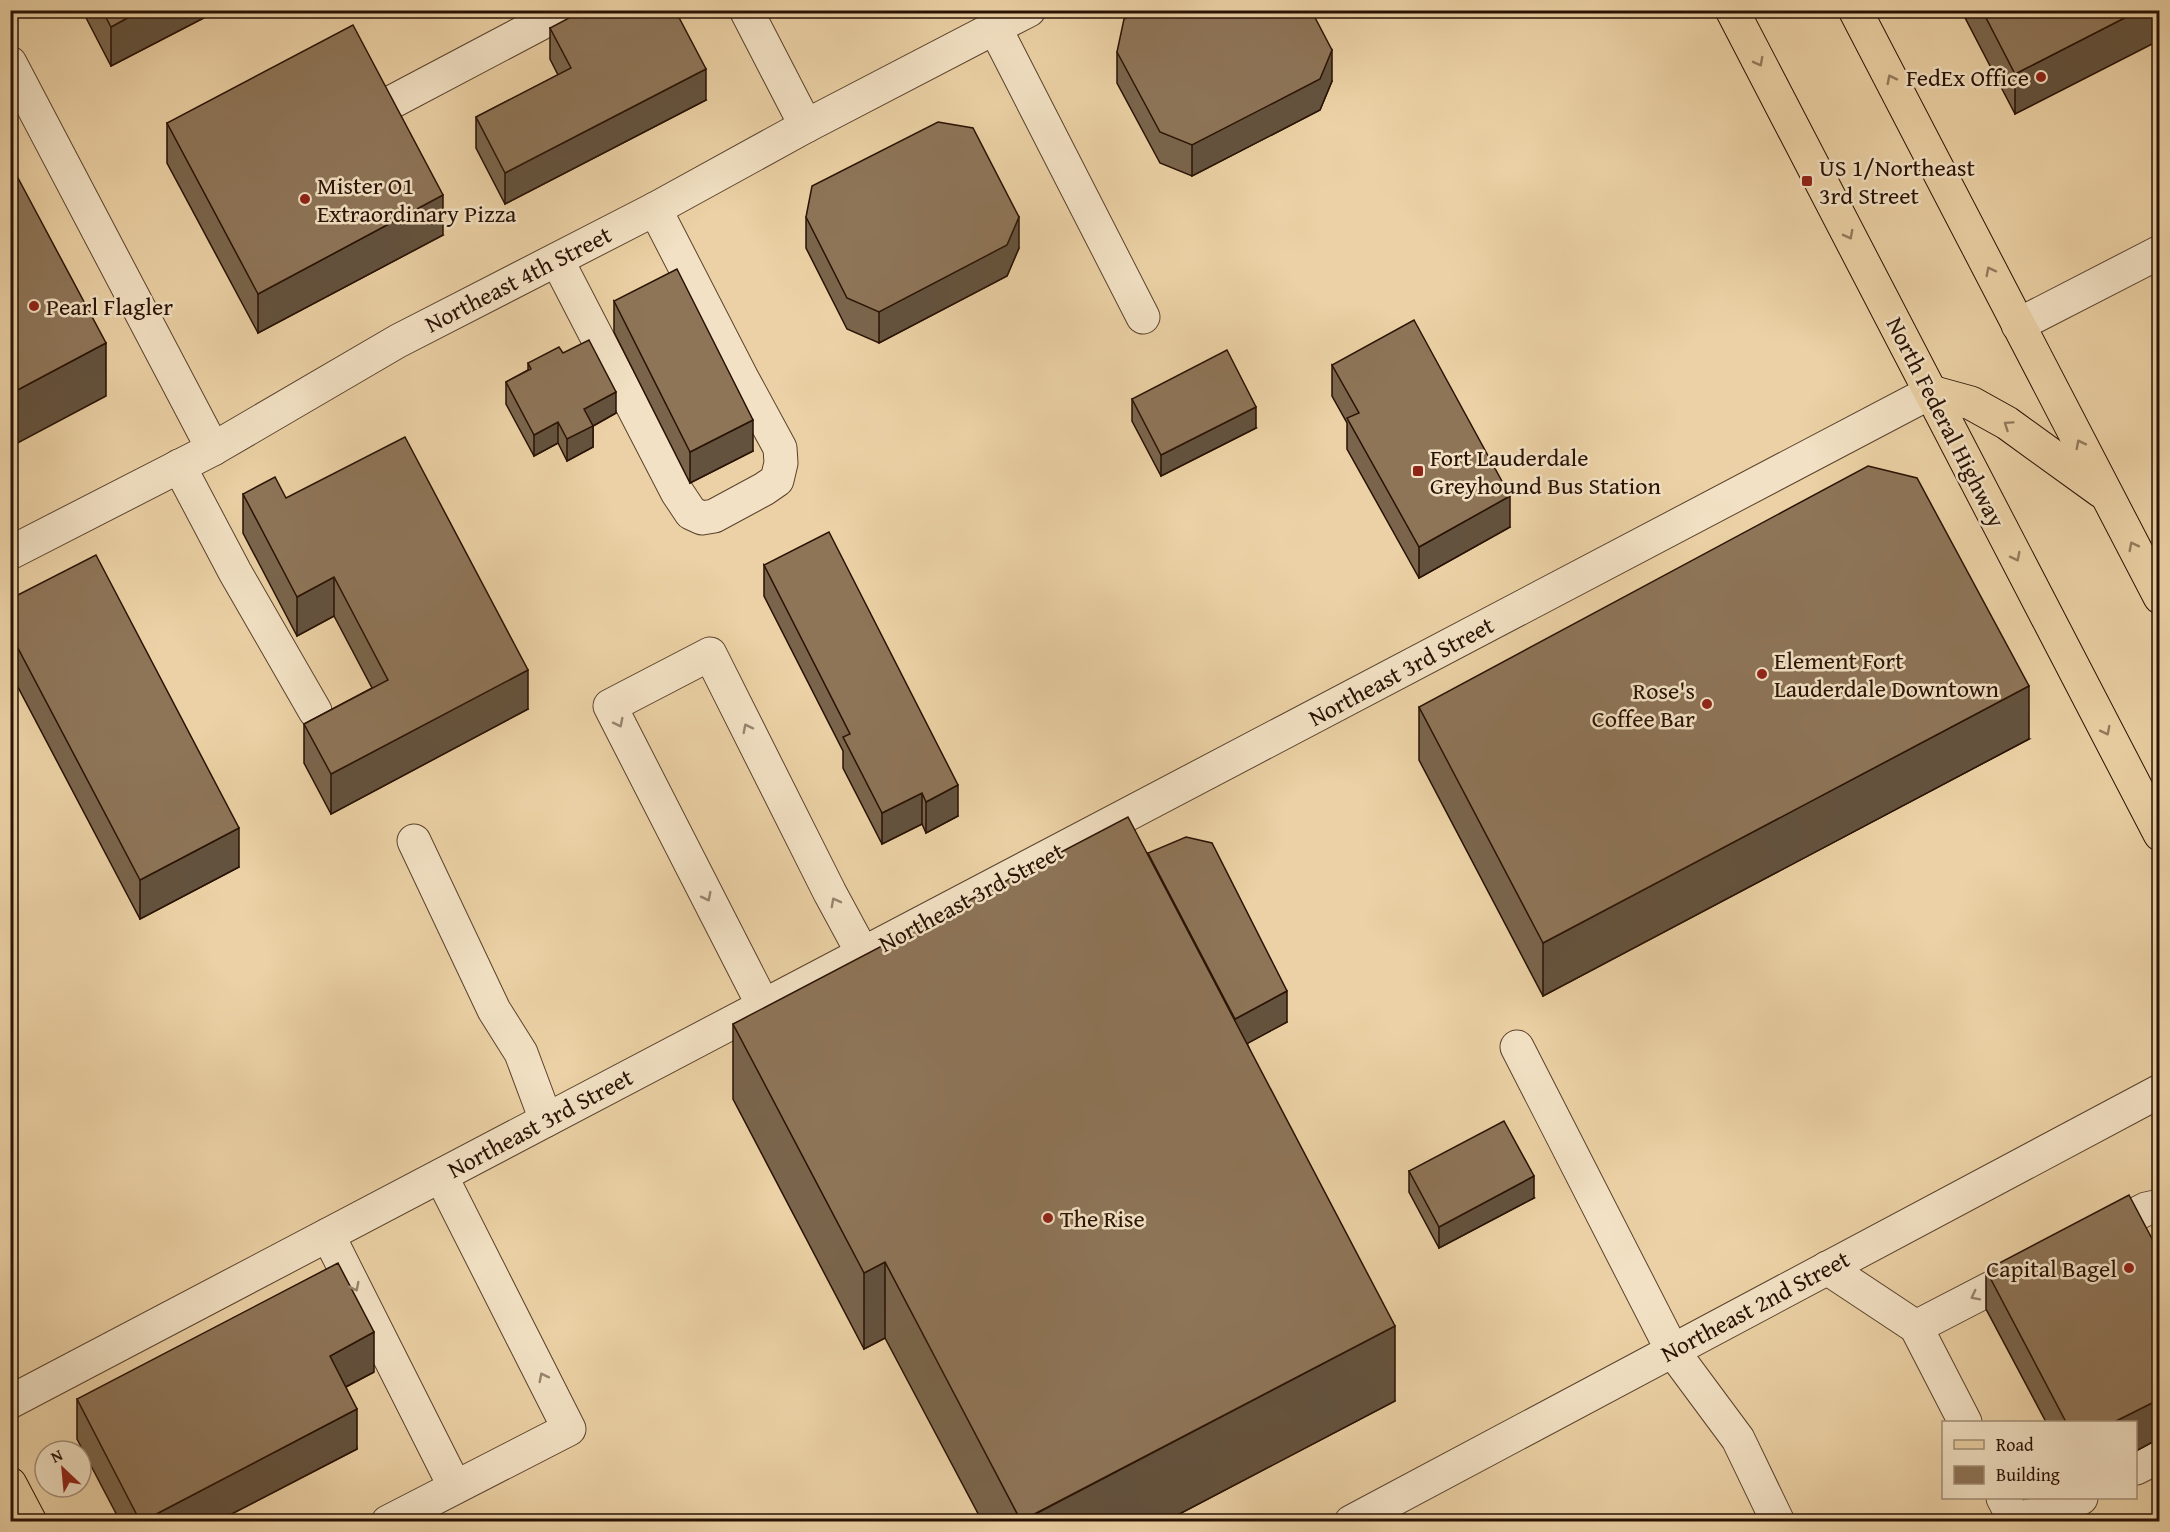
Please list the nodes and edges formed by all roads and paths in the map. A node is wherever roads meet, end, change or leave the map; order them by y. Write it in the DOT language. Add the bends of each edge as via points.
graph roads {
  1 [pos="567,10"];
  2 [pos="746,10"];
  3 [pos="1029,10"];
  4 [pos="1732,10"];
  5 [pos="1855,10"];
  6 [pos="995,28"];
  7 [pos="10,63"];
  8 [pos="388,104"];
  9 [pos="806,126"];
  10 [pos="655,209"];
  11 [pos="2160,252"];
  12 [pos="557,260"];
  13 [pos="1143,317"];
  14 [pos="2018,326"];
  15 [pos="1931,392"];
  16 [pos="213,449"];
  17 [pos="179,466"];
  18 [pos="2107,496"];
  19 [pos="10,553"];
  20 [pos="2160,597"];
  21 [pos="315,711"];
  22 [pos="2160,834"];
  23 [pos="414,841"];
  24 [pos="863,954"];
  25 [pos="764,1007"];
  26 [pos="1517,1047"];
  27 [pos="2160,1091"];
  28 [pos="546,1120"];
  29 [pos="441,1176"];
  30 [pos="2160,1206"];
  31 [pos="328,1235"];
  32 [pos="1827,1268"];
  33 [pos="1916,1327"];
  34 [pos="1672,1350"];
  35 [pos="10,1402"];
  36 [pos="1964,1421"];
  37 [pos="2160,1456"];
  38 [pos="2137,1468"];
  39 [pos="10,1484"];
  40 [pos="455,1487"];
  41 [pos="2077,1499"];
  42 [pos="2009,1508"];
  43 [pos="1368,1518"];
  44 [pos="30,1521"];
  45 [pos="388,1521"];
  46 [pos="1778,1521"];
  1 -- 8 [label="street"];
  2 -- 9 [label="street"];
  3 -- 6 [label="street, Northeast 4th Street"];
  4 -- 15 [label="main road, North Federal Highway, one-way"];
  14 -- 5 [label="main road, one-way"];
  6 -- 9 [label="street, Northeast 4th Street"];
  6 -- 13 [label="street"];
  7 -- 16 [label="street"];
  9 -- 10 [label="street, Northeast 4th Street"];
  10 -- 12 [label="street, Northeast 4th Street"];
  10 -- 12 [label="street" via="780,448 777,480 714,516 702,518 691,513 677,492"];
  11 -- 14 [label="street"];
  12 -- 16 [label="street, Northeast 4th Street" via="398,341"];
  18 -- 14 [label="main road, one-way"];
  18 -- 15 [label="main road, one-way" via="2007,423 1971,403"];
  15 -- 22 [label="main road, North Federal Highway, one-way"];
  15 -- 24 [label="street, Northeast 3rd Street"];
  16 -- 17 [label="street, Northeast 4th Street"];
  17 -- 19 [label="street, Northeast 4th Street"];
  17 -- 21 [label="street"];
  20 -- 18 [label="main road, one-way"];
  23 -- 28 [label="street" via="494,1010 521,1053"];
  24 -- 25 [label="street, Northeast 3rd Street"];
  24 -- 25 [label="street, one-way" via="710,654 610,706"];
  25 -- 28 [label="street, Northeast 3rd Street"];
  26 -- 34 [label="street"];
  27 -- 32 [label="street, Northeast 2nd Street"];
  28 -- 29 [label="street, Northeast 3rd Street"];
  29 -- 31 [label="street, Northeast 3rd Street"];
  40 -- 29 [label="street, one-way" via="569,1429"];
  30 -- 33 [label="street, one-way" via="2146,1209"];
  31 -- 35 [label="street, Northeast 3rd Street"];
  31 -- 40 [label="street, one-way"];
  32 -- 33 [label="street"];
  32 -- 34 [label="street, Northeast 2nd Street"];
  33 -- 36 [label="street"];
  34 -- 43 [label="street, Northeast 2nd Street"];
  34 -- 46 [label="street" via="1738,1440"];
  37 -- 38 [label="street"];
  39 -- 44 [label="main road"];
  40 -- 45 [label="street"];
  41 -- 42 [label="street" via="2055,1511"];
}
